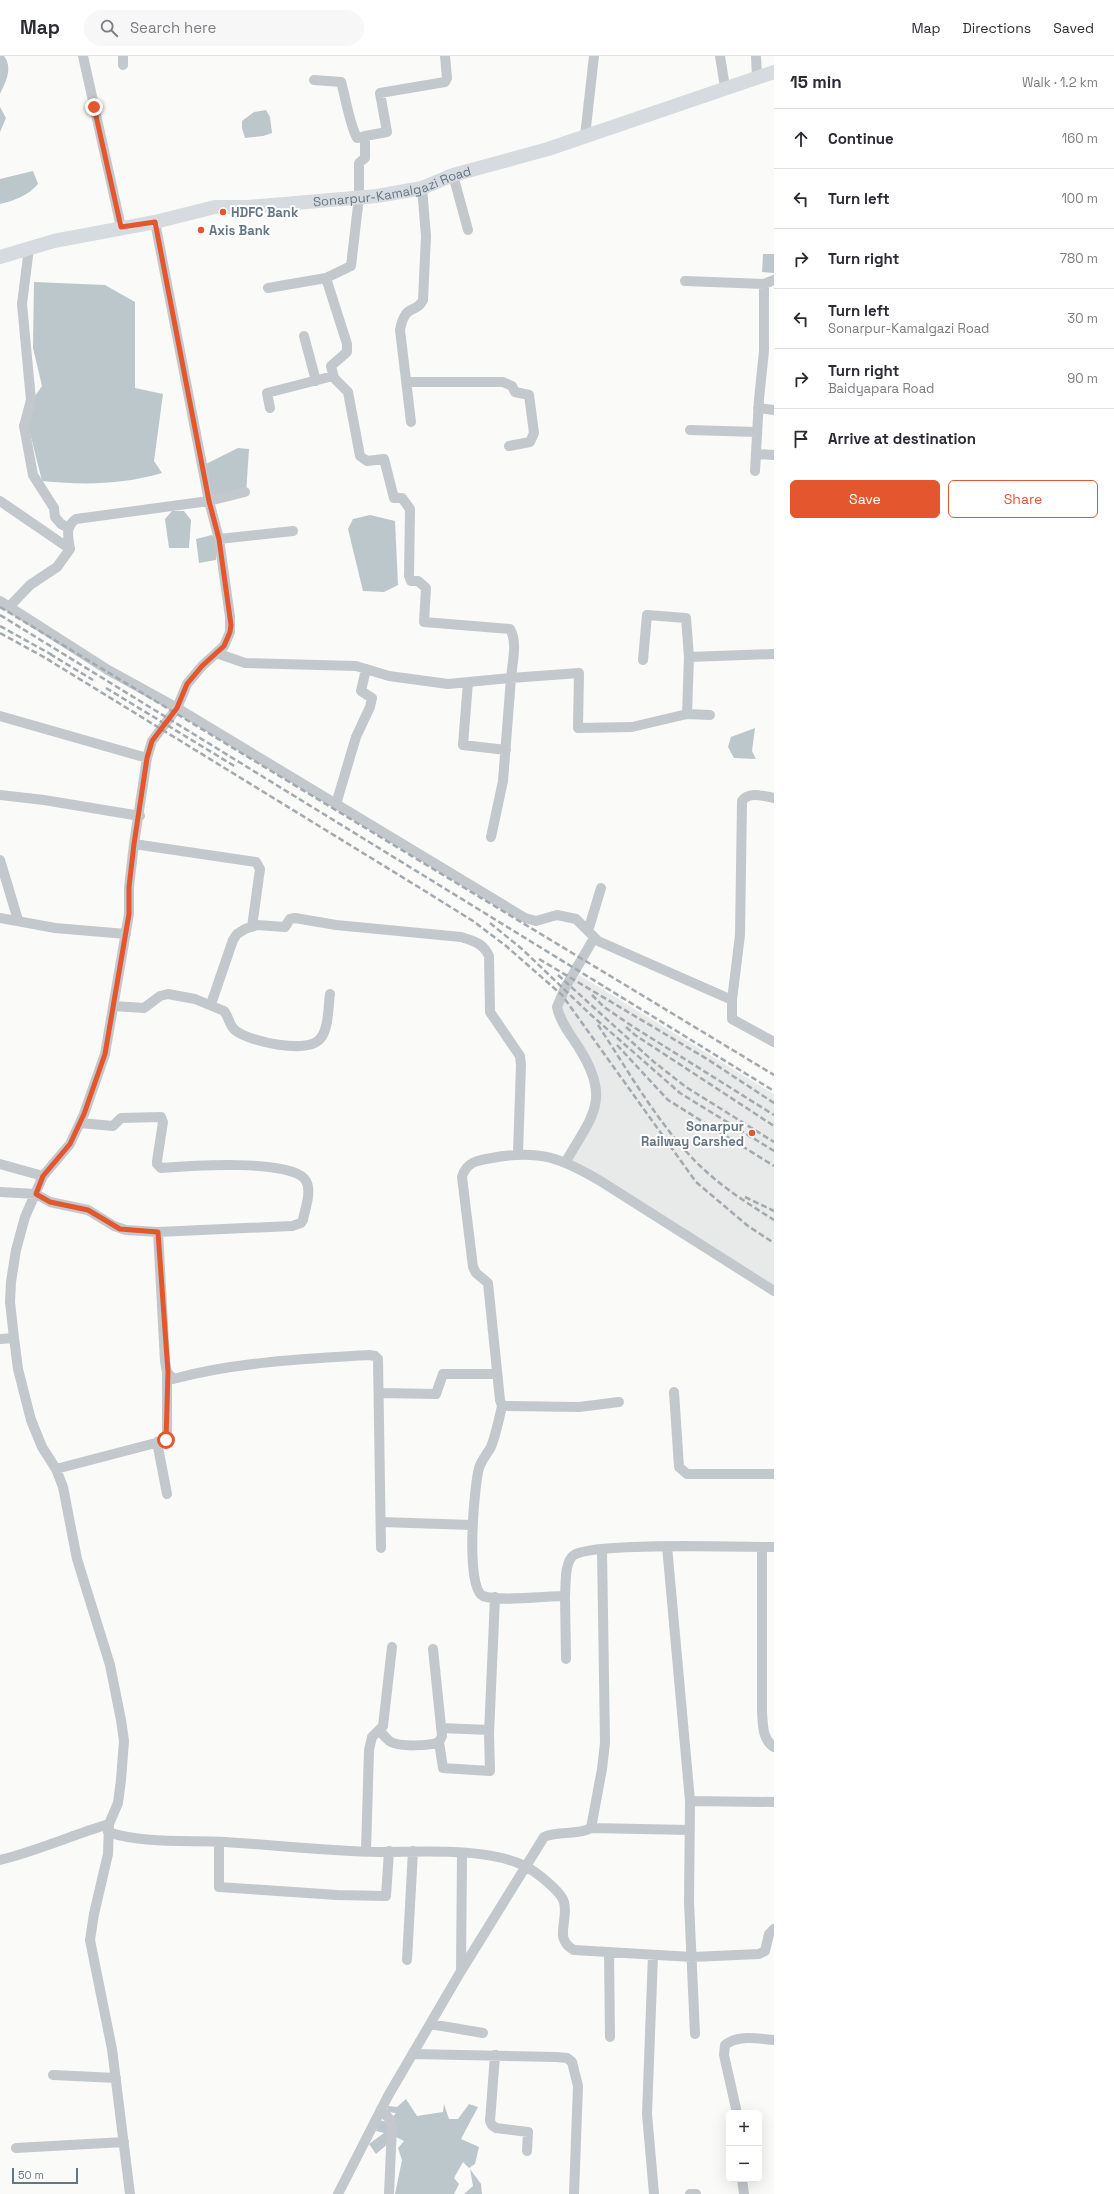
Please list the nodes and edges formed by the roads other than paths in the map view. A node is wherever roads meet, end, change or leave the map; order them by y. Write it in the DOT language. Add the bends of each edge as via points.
graph roads {
  1 [pos="83,56"];
  2 [pos="445,56"];
  3 [pos="594,56"];
  4 [pos="720,56"];
  5 [pos="756,56"];
  6 [pos="774,72"];
  7 [pos="757,77"];
  8 [pos="314,80"];
  9 [pos="725,87"];
  10 [pos="365,136"];
  11 [pos="585,136"];
  12 [pos="453,174"];
  13 [pos="422,188"];
  14 [pos="359,197"];
  15 [pos="155,222"];
  16 [pos="121,227"];
  17 [pos="468,230"];
  18 [pos="29,248"];
  19 [pos="0,257"];
  20 [pos="326,278"];
  21 [pos="774,280"];
  22 [pos="685,281"];
  23 [pos="764,284"];
  24 [pos="268,288"];
  25 [pos="304,336"];
  26 [pos="333,376"];
  27 [pos="316,380"];
  28 [pos="406,382"];
  29 [pos="270,408"];
  30 [pos="758,408"];
  31 [pos="774,410"];
  32 [pos="411,422"];
  33 [pos="690,430"];
  34 [pos="757,432"];
  35 [pos="509,446"];
  36 [pos="756,454"];
  37 [pos="774,455"];
  38 [pos="755,471"];
  39 [pos="245,492"];
  40 [pos="0,501"];
  41 [pos="209,501"];
  42 [pos="69,528"];
  43 [pos="293,531"];
  44 [pos="219,539"];
  45 [pos="70,549"];
  46 [pos="0,601"];
  47 [pos="9,607"];
  48 [pos="216,653"];
  49 [pos="774,654"];
  50 [pos="689,657"];
  51 [pos="643,660"];
  52 [pos="366,670"];
  53 [pos="511,678"];
  54 [pos="468,682"];
  55 [pos="177,708"];
  56 [pos="687,714"];
  57 [pos="710,715"];
  58 [pos="0,716"];
  59 [pos="506,750"];
  60 [pos="147,758"];
  61 [pos="0,795"];
  62 [pos="774,798"];
  63 [pos="336,804"];
  64 [pos="140,816"];
  65 [pos="491,837"];
  66 [pos="134,844"];
  67 [pos="0,860"];
  68 [pos="601,888"];
  69 [pos="0,918"];
  70 [pos="18,920"];
  71 [pos="252,927"];
  72 [pos="126,934"];
  73 [pos="591,934"];
  74 [pos="330,994"];
  75 [pos="732,1000"];
  76 [pos="211,1004"];
  77 [pos="114,1006"];
  78 [pos="774,1042"];
  79 [pos="80,1123"];
  80 [pos="518,1153"];
  81 [pos="565,1163"];
  82 [pos="0,1164"];
  83 [pos="43,1176"];
  84 [pos="0,1192"];
  85 [pos="36,1194"];
  86 [pos="158,1232"];
  87 [pos="774,1291"];
  88 [pos="14,1338"];
  89 [pos="0,1339"];
  90 [pos="168,1372"];
  91 [pos="497,1374"];
  92 [pos="674,1392"];
  93 [pos="380,1393"];
  94 [pos="619,1402"];
  95 [pos="502,1406"];
  96 [pos="157,1442"];
  97 [pos="56,1469"];
  98 [pos="774,1474"];
  99 [pos="167,1494"];
  100 [pos="381,1522"];
  101 [pos="472,1525"];
  102 [pos="667,1546"];
  103 [pos="762,1547"];
  104 [pos="774,1547"];
  105 [pos="381,1548"];
  106 [pos="602,1549"];
  107 [pos="565,1596"];
  108 [pos="495,1597"];
  109 [pos="392,1647"];
  110 [pos="433,1649"];
  111 [pos="566,1659"];
  112 [pos="441,1728"];
  113 [pos="489,1730"];
  114 [pos="380,1731"];
  115 [pos="439,1742"];
  116 [pos="774,1747"];
  117 [pos="690,1801"];
  118 [pos="774,1802"];
  119 [pos="108,1828"];
  120 [pos="591,1828"];
  121 [pos="690,1830"];
  122 [pos="219,1842"];
  123 [pos="366,1851"];
  124 [pos="390,1851"];
  125 [pos="413,1851"];
  126 [pos="462,1853"];
  127 [pos="0,1860"];
  128 [pos="526,1866"];
  129 [pos="774,1929"];
  130 [pos="609,1952"];
  131 [pos="653,1955"];
  132 [pos="692,1958"];
  133 [pos="407,1960"];
  134 [pos="461,1971"];
  135 [pos="430,2024"];
  136 [pos="483,2033"];
  137 [pos="695,2034"];
  138 [pos="610,2036"];
  139 [pos="774,2040"];
  140 [pos="413,2054"];
  141 [pos="494,2055"];
  142 [pos="53,2075"];
  143 [pos="116,2078"];
  144 [pos="381,2109"];
  145 [pos="736,2110"];
  146 [pos="124,2142"];
  147 [pos="16,2148"];
  148 [pos="528,2151"];
  149 [pos="742,2182"];
  150 [pos="130,2194"];
  151 [pos="338,2194"];
  152 [pos="389,2194"];
  153 [pos="574,2194"];
  154 [pos="654,2194"];
  155 [pos="690,2194"];
  156 [pos="696,2194"];
  157 [pos="744,2194"];
  1 -- 16 [label="street"];
  2 -- 10 [label="street" via="447,78 444,82 380,93 387,132"];
  3 -- 11 [label="street"];
  4 -- 9 [label="street"];
  5 -- 7 [label="street"];
  6 -- 7 [label="main road, Sonarpur-Kamalgazi Road"];
  7 -- 9 [label="main road, Sonarpur-Kamalgazi Road"];
  8 -- 10 [label="street" via="341,82 357,138"];
  9 -- 11 [label="main road, Sonarpur-Kamalgazi Road"];
  10 -- 14 [label="street" via="365,158 358,163"];
  11 -- 12 [label="main road, Sonarpur-Kamalgazi Road"];
  12 -- 13 [label="main road, Sonarpur-Kamalgazi Road"];
  12 -- 17 [label="street"];
  13 -- 14 [label="main road, Sonarpur-Kamalgazi Road"];
  13 -- 28 [label="street" via="426,236 425,287 422,303 402,317 400,330"];
  14 -- 15 [label="main road, Sonarpur-Kamalgazi Road" via="248,207 215,207"];
  14 -- 20 [label="street" via="351,266"];
  15 -- 16 [label="main road, Sonarpur-Kamalgazi Road"];
  15 -- 41 [label="street"];
  16 -- 18 [label="main road, Sonarpur-Kamalgazi Road"];
  18 -- 19 [label="main road, Sonarpur-Kamalgazi Road"];
  18 -- 42 [label="street" via="22,304 31,400 24,426 33,476 54,508 55,517"];
  20 -- 24 [label="street"];
  20 -- 26 [label="street" via="347,344 347,352 331,366"];
  21 -- 23 [label="street"];
  22 -- 23 [label="street"];
  23 -- 30 [label="street" via="764,351"];
  25 -- 27 [label="street"];
  26 -- 27 [label="street"];
  26 -- 53 [label="street" via="348,392 360,456 367,461 384,459 394,498 402,498 410,508 409,576 411,581 418,581 426,588 424,622 510,630 514,642"];
  27 -- 29 [label="street" via="267,393"];
  28 -- 32 [label="street"];
  28 -- 35 [label="street" via="503,382 512,386 515,392 529,395 534,433 530,442"];
  30 -- 31 [label="street"];
  30 -- 34 [label="street"];
  33 -- 34 [label="street"];
  34 -- 36 [label="street"];
  36 -- 37 [label="street"];
  36 -- 38 [label="street"];
  39 -- 41 [label="street"];
  40 -- 45 [label="street"];
  41 -- 42 [label="street" via="76,519"];
  41 -- 44 [label="street"];
  42 -- 45 [label="street" via="67,533"];
  43 -- 44 [label="street"];
  44 -- 48 [label="street" via="231,625 224,646"];
  45 -- 47 [label="street" via="57,567 30,585"];
  46 -- 47 [label="street"];
  47 -- 55 [label="street" via="108,670"];
  48 -- 52 [label="street" via="245,663 327,664 356,666"];
  48 -- 55 [label="street" via="187,684"];
  49 -- 50 [label="street"];
  50 -- 51 [label="street" via="686,618 647,615"];
  50 -- 56 [label="street"];
  52 -- 54 [label="street" via="410,680 448,684"];
  52 -- 63 [label="street" via="361,691 372,698 370,707 356,737"];
  53 -- 54 [label="street"];
  53 -- 56 [label="street" via="579,673 578,728 632,727"];
  53 -- 59 [label="street"];
  54 -- 59 [label="street" via="462,745"];
  55 -- 60 [label="street" via="155,736"];
  55 -- 63 [label="street"];
  56 -- 57 [label="street"];
  58 -- 60 [label="street"];
  59 -- 65 [label="street" via="503,781"];
  60 -- 64 [label="street"];
  61 -- 64 [label="street"];
  62 -- 75 [label="street" via="751,795 745,796 742,801 740,935"];
  63 -- 73 [label="street" via="525,918 536,921 557,915 566,916 576,919"];
  64 -- 66 [label="street"];
  66 -- 71 [label="street" via="256,862 260,869"];
  66 -- 72 [label="street"];
  67 -- 70 [label="street"];
  68 -- 73 [label="street"];
  69 -- 70 [label="street"];
  70 -- 72 [label="street" via="55,928"];
  71 -- 76 [label="street" via="244,929 233,940"];
  71 -- 80 [label="street" via="285,927 290,920 296,918 336,925 461,938 477,942 486,948 489,956 490,1012 520,1056 522,1065"];
  72 -- 77 [label="street"];
  73 -- 75 [label="street"];
  73 -- 81 [label="street" via="557,1007 562,1021 588,1062 597,1092 595,1110"];
  74 -- 76 [label="street" via="322,1036 313,1044 301,1046 272,1043 236,1032 230,1026 224,1011"];
  75 -- 78 [label="street" via="732,1019"];
  76 -- 77 [label="street" via="168,994 160,996 144,1008"];
  77 -- 79 [label="street" via="105,1054"];
  79 -- 83 [label="street" via="70,1144"];
  79 -- 86 [label="street" via="112,1126 121,1118 161,1117 163,1122 156,1161 158,1167 202,1165 279,1168 302,1174 307,1182 308,1192 303,1220 297,1225"];
  80 -- 81 [label="street" via="533,1154"];
  80 -- 91 [label="street" via="477,1160 468,1164 462,1177 473,1267 488,1283"];
  81 -- 87 [label="street" via="602,1182"];
  82 -- 83 [label="street"];
  83 -- 85 [label="street"];
  84 -- 85 [label="street"];
  85 -- 86 [label="street" via="50,1202 88,1210 120,1229"];
  85 -- 88 [label="street" via="25,1217 11,1282 10,1302"];
  86 -- 90 [label="street"];
  88 -- 89 [label="street"];
  88 -- 97 [label="street" via="18,1369 31,1420 42,1447"];
  90 -- 93 [label="street" via="173,1379 194,1373 284,1361 369,1355 378,1359"];
  90 -- 96 [label="street" via="166,1440"];
  91 -- 93 [label="street" via="443,1374 436,1394"];
  91 -- 95 [label="street"];
  92 -- 98 [label="street" via="679,1467 682,1471 687,1474"];
  93 -- 100 [label="street"];
  94 -- 95 [label="street" via="579,1407"];
  95 -- 101 [label="street" via="491,1447 480,1467"];
  96 -- 97 [label="street"];
  96 -- 99 [label="street"];
  97 -- 119 [label="street" via="63,1487 77,1559 110,1665 121,1720 124,1742 121,1780 118,1803"];
  100 -- 101 [label="street"];
  100 -- 105 [label="street"];
  101 -- 108 [label="street" via="476,1586 483,1596"];
  102 -- 103 [label="street"];
  102 -- 106 [label="street"];
  102 -- 117 [label="street"];
  103 -- 104 [label="street"];
  103 -- 116 [label="street" via="762,1711 764,1734 768,1743"];
  106 -- 107 [label="street" via="580,1552 573,1556 569,1562"];
  106 -- 120 [label="street" via="605,1743"];
  107 -- 108 [label="street"];
  107 -- 111 [label="street"];
  108 -- 113 [label="street"];
  109 -- 114 [label="street" via="383,1726"];
  110 -- 112 [label="street"];
  112 -- 113 [label="street"];
  112 -- 115 [label="street" via="442,1736"];
  113 -- 115 [label="street" via="490,1771 442,1768"];
  114 -- 115 [label="street" via="390,1742 399,1745"];
  114 -- 123 [label="street" via="372,1736 369,1750"];
  117 -- 118 [label="street"];
  117 -- 121 [label="street"];
  119 -- 122 [label="street" via="138,1837"];
  119 -- 127 [label="street" via="85,1831 25,1854"];
  119 -- 143 [label="street" via="108,1854 90,1940"];
  120 -- 121 [label="street"];
  120 -- 128 [label="street" via="581,1832 556,1833 544,1837"];
  121 -- 132 [label="street" via="689,1902"];
  122 -- 123 [label="street"];
  122 -- 124 [label="street" via="219,1887 337,1895 386,1896"];
  123 -- 124 [label="street"];
  124 -- 125 [label="street"];
  125 -- 126 [label="street" via="441,1850"];
  125 -- 133 [label="street"];
  126 -- 128 [label="street" via="504,1858"];
  126 -- 134 [label="street"];
  128 -- 130 [label="street" via="557,1891 564,1901 563,1939 566,1946 574,1950"];
  128 -- 134 [label="street"];
  129 -- 132 [label="street" via="769,1934 765,1951 759,1954"];
  130 -- 131 [label="street"];
  130 -- 138 [label="street"];
  131 -- 132 [label="street"];
  131 -- 154 [label="street" via="647,2114"];
  132 -- 137 [label="street"];
  134 -- 135 [label="street"];
  135 -- 136 [label="street"];
  135 -- 140 [label="street"];
  139 -- 145 [label="street" via="748,2038 725,2045 724,2055"];
  140 -- 141 [label="street"];
  140 -- 144 [label="street"];
  141 -- 148 [label="street" via="490,2121 496,2128 528,2132"];
  141 -- 153 [label="street" via="562,2057 572,2062 578,2086"];
  142 -- 143 [label="street"];
  143 -- 146 [label="street"];
  144 -- 151 [label="street"];
  144 -- 152 [label="street" via="392,2126"];
  146 -- 147 [label="street"];
  146 -- 150 [label="street"];
  149 -- 157 [label="street"];
  155 -- 156 [label="street"];
}
